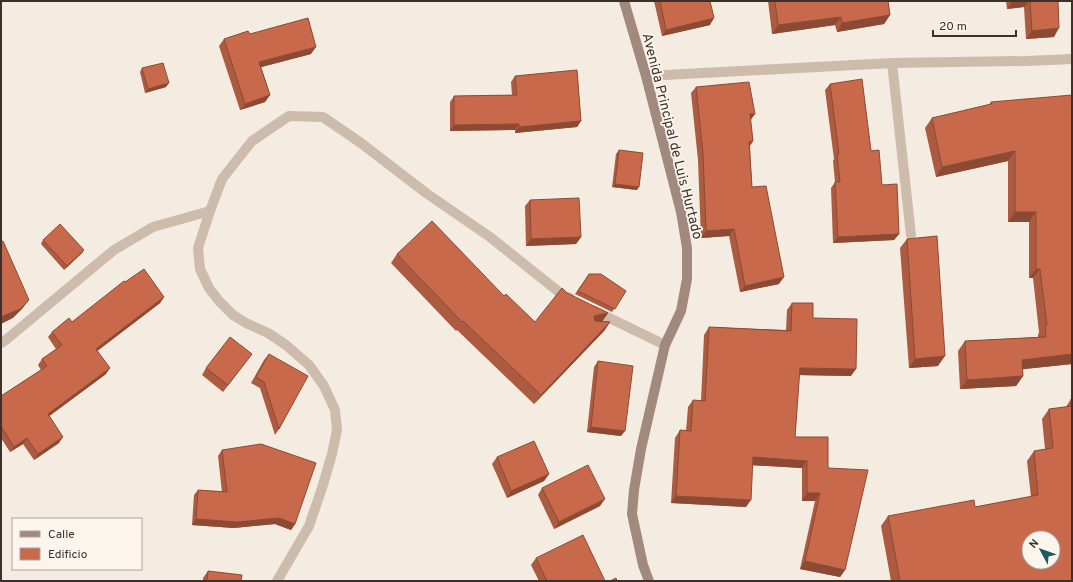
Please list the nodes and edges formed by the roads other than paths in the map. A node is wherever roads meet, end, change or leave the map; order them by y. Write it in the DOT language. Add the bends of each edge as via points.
graph roads {
  1 [pos="624,1"];
  2 [pos="1072,59"];
  3 [pos="892,63"];
  4 [pos="646,76"];
  5 [pos="210,211"];
  6 [pos="911,235"];
  7 [pos="1,343"];
  8 [pos="665,345"];
  9 [pos="277,581"];
  10 [pos="649,581"];
  1 -- 4 [label="street, Avenida Principal de Luis Hurtado"];
  2 -- 3 [label="street"];
  3 -- 4 [label="street"];
  3 -- 6 [label="street"];
  4 -- 8 [label="street, Avenida Principal de Luis Hurtado" via="687,248 687,279 681,311"];
  5 -- 7 [label="street" via="153,227 114,250"];
  5 -- 8 [label="street" via="222,179 252,141 289,116 323,117 490,237 564,296"];
  5 -- 9 [label="street" via="198,248 200,270 209,288 233,315 268,333 309,365 324,386 335,410 337,430 322,488 309,526"];
  8 -- 10 [label="street, Avenida Principal de Luis Hurtado" via="641,449 632,514"];
}
